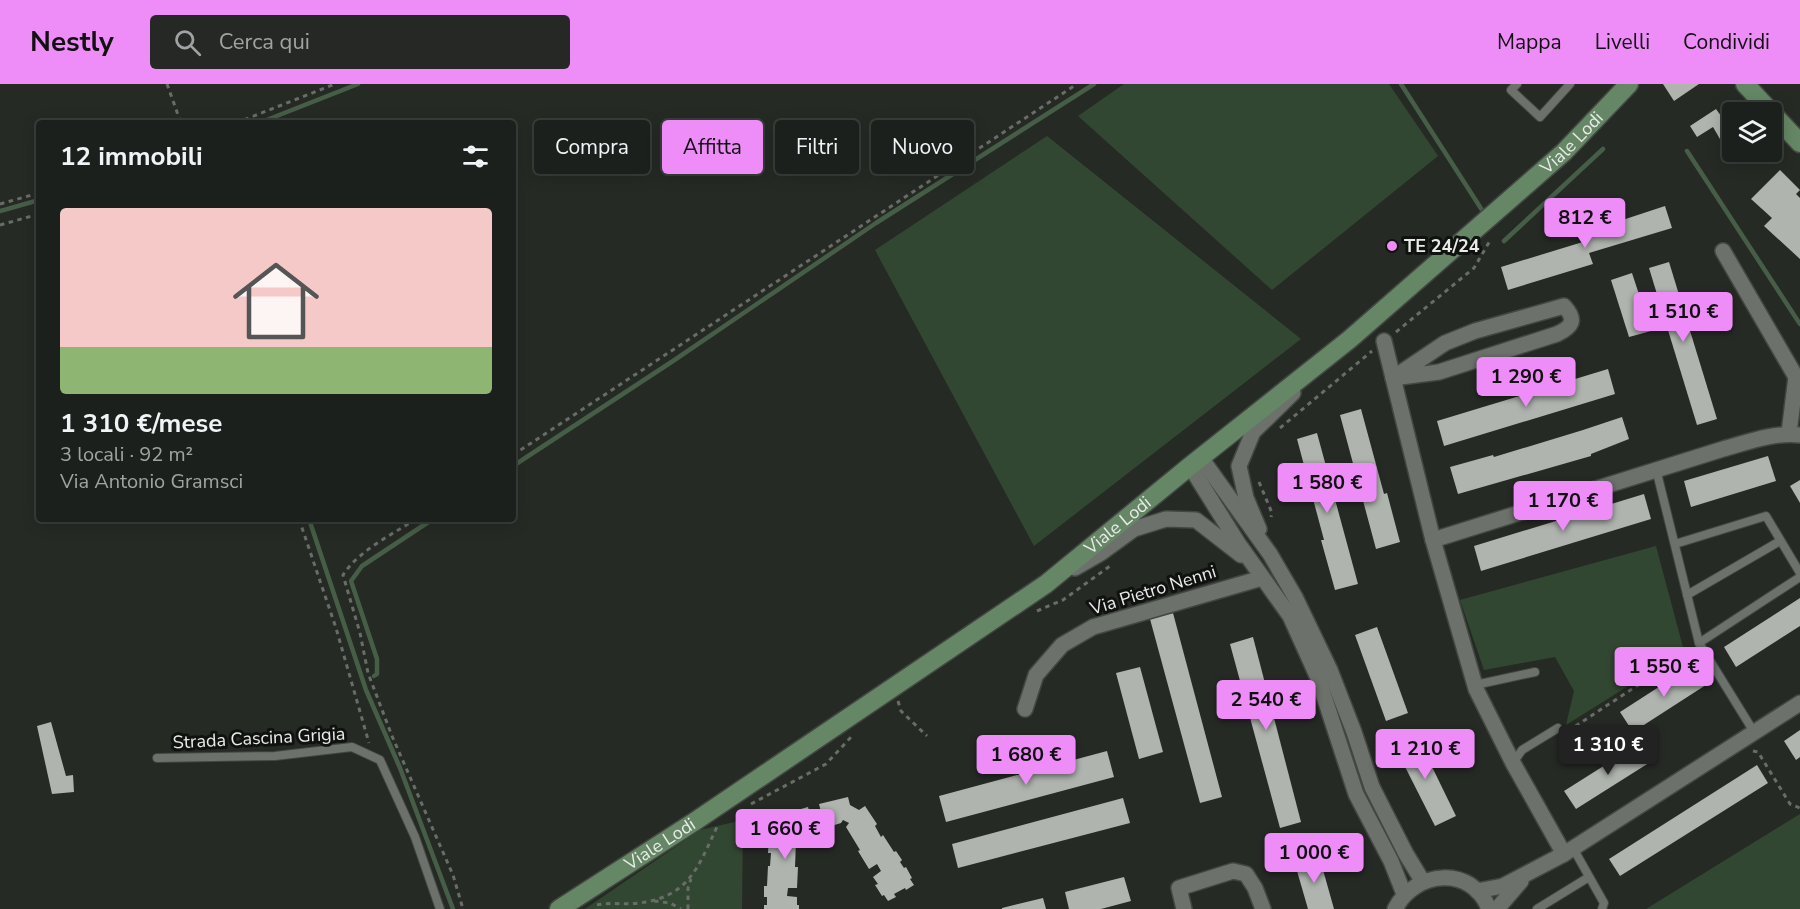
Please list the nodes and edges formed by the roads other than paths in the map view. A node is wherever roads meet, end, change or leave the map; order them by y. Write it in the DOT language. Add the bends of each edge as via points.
graph roads {
  1 [pos="1517,84"];
  2 [pos="1570,84"];
  3 [pos="1629,84"];
  4 [pos="1745,84"];
  5 [pos="1800,143"];
  6 [pos="1723,251"];
  7 [pos="1350,339"];
  8 [pos="1384,341"];
  9 [pos="1394,378"];
  10 [pos="1798,381"];
  11 [pos="1795,434"];
  12 [pos="1196,462"];
  13 [pos="1658,477"];
  14 [pos="1433,540"];
  15 [pos="1780,541"];
  16 [pos="1675,544"];
  17 [pos="1270,554"];
  18 [pos="1251,563"];
  19 [pos="1800,575"];
  20 [pos="1262,578"];
  21 [pos="1046,584"];
  22 [pos="1687,595"];
  23 [pos="1699,643"];
  24 [pos="1534,672"];
  25 [pos="1475,685"];
  26 [pos="1800,703"];
  27 [pos="1025,709"];
  28 [pos="1558,728"];
  29 [pos="1748,735"];
  30 [pos="157,758"];
  31 [pos="1514,763"];
  32 [pos="1568,851"];
  33 [pos="1528,872"];
  34 [pos="1589,877"];
  35 [pos="1423,882"];
  36 [pos="1477,891"];
  37 [pos="1404,894"];
  38 [pos="440,909"];
  39 [pos="559,909"];
  40 [pos="1184,909"];
  41 [pos="1263,909"];
  42 [pos="1395,909"];
  43 [pos="1490,909"];
  44 [pos="1497,909"];
  45 [pos="1537,909"];
  46 [pos="1602,909"];
  1 -- 2 [label="lane" via="1511,90 1540,117"];
  3 -- 7 [label="street, Viale Lodi" via="1564,152"];
  4 -- 5 [label="street"];
  6 -- 10 [label="street"];
  7 -- 12 [label="street, Viale Lodi"];
  7 -- 17 [label="street" via="1253,432 1239,466 1246,498"];
  8 -- 9 [label="street"];
  9 -- 9 [label="street" via="1439,372 1557,334 1568,328 1571,314 1564,306 1475,331 1444,343"];
  9 -- 14 [label="street"];
  10 -- 11 [label="street"];
  11 -- 14 [label="street" via="1723,449"];
  12 -- 17 [label="street"];
  12 -- 18 [label="street, Via Pietro Nenni"];
  12 -- 21 [label="street, Viale Lodi"];
  13 -- 16 [label="lane"];
  14 -- 25 [label="street"];
  15 -- 16 [label="lane" via="1766,516"];
  15 -- 19 [label="lane"];
  15 -- 22 [label="lane"];
  16 -- 22 [label="lane"];
  17 -- 35 [label="street" via="1330,670 1372,787"];
  18 -- 20 [label="street, Via Pietro Nenni"];
  18 -- 21 [label="street, Via Pietro Nenni" via="1196,520 1166,519 1134,529"];
  19 -- 23 [label="lane"];
  20 -- 27 [label="street, Via Pietro Nenni" via="1093,627 1062,645 1036,675"];
  20 -- 37 [label="street, Via Pietro Nenni" via="1290,616 1318,678 1356,794"];
  21 -- 39 [label="street, Viale Lodi"];
  22 -- 23 [label="lane"];
  23 -- 29 [label="lane"];
  24 -- 25 [label="lane"];
  25 -- 31 [label="street"];
  26 -- 29 [label="street"];
  28 -- 31 [label="lane" via="1522,750"];
  29 -- 32 [label="street"];
  30 -- 38 [label="lane, Strada Cascina Grigia" via="275,756 352,747 373,756 380,760 415,837"];
  31 -- 32 [label="street"];
  32 -- 33 [label="street"];
  32 -- 34 [label="lane"];
  33 -- 36 [label="street" via="1503,886"];
  33 -- 44 [label="street"];
  34 -- 45 [label="lane"];
  34 -- 46 [label="lane" via="1604,903"];
  35 -- 36 [label="street" via="1451,878"];
  35 -- 37 [label="street"];
  36 -- 43 [label="street"];
  37 -- 42 [label="street"];
  40 -- 41 [label="street" via="1179,888 1233,871 1246,874"];
}
